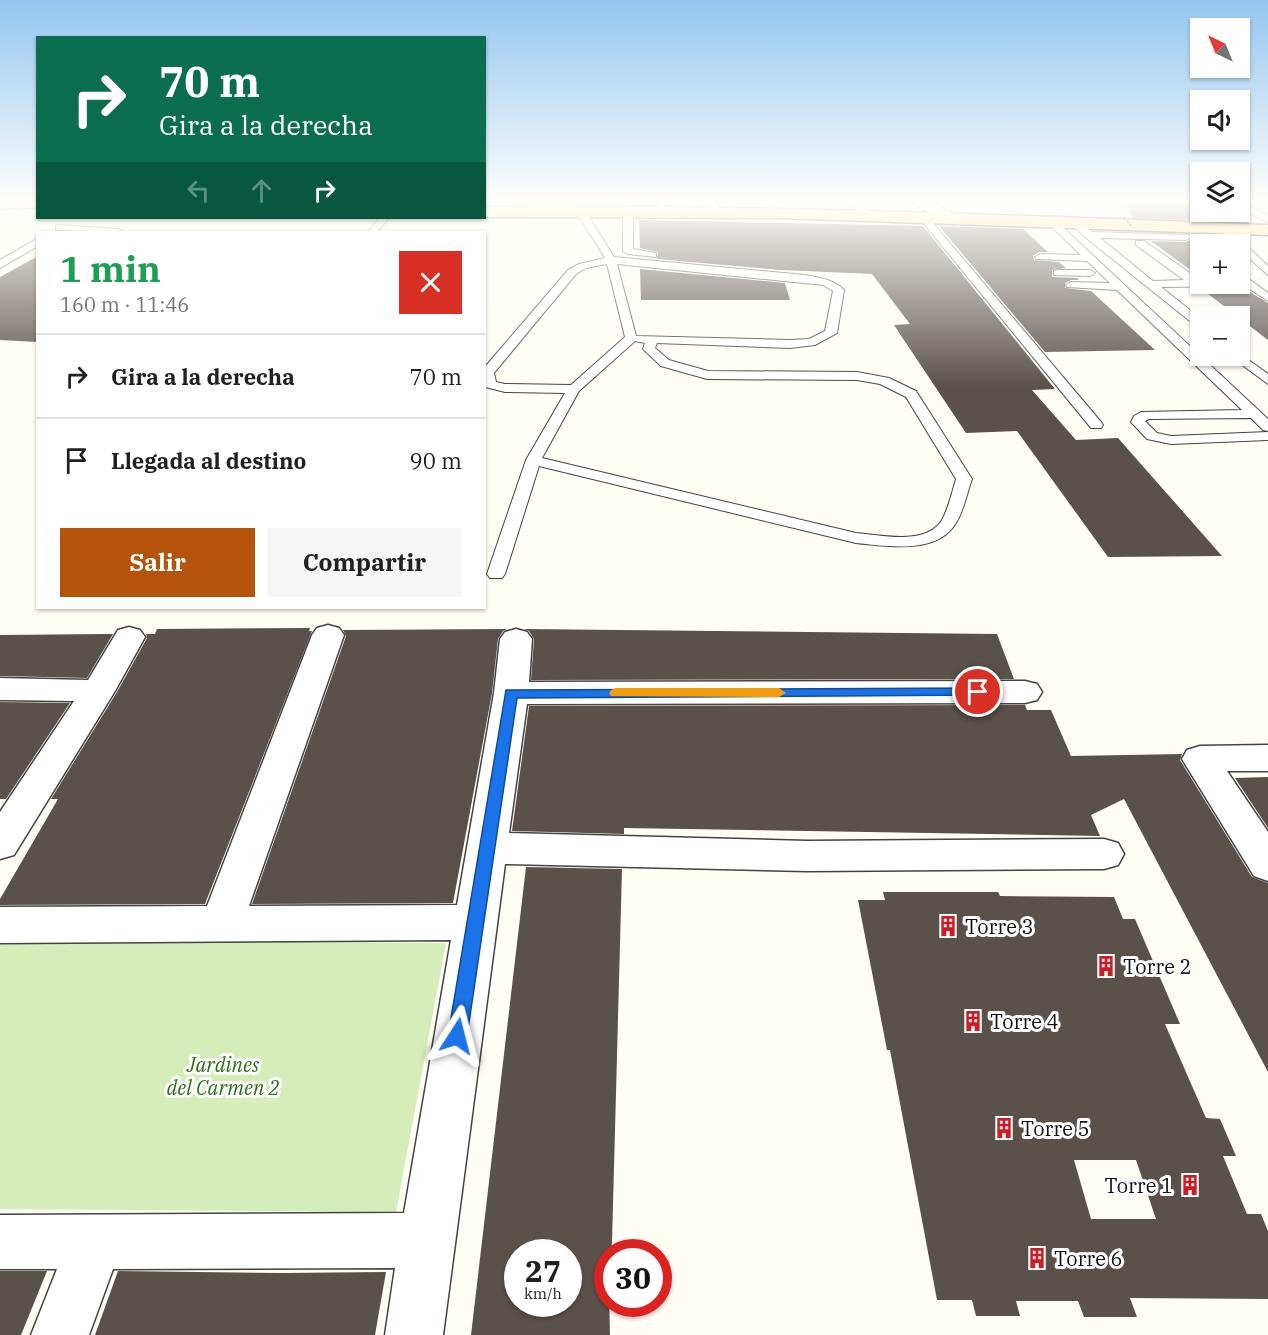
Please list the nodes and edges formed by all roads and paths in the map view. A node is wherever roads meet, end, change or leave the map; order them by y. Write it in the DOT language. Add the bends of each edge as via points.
graph roads {
  1 [pos="600,262"];
  2 [pos="612,262"];
  3 [pos="636,262"];
  4 [pos="710,262"];
  5 [pos="961,262"];
  6 [pos="1096,262"];
  7 [pos="1124,262"];
  8 [pos="1166,262"];
  9 [pos="715,263"];
  10 [pos="1058,273"];
  11 [pos="1107,273"];
  12 [pos="1190,280"];
  13 [pos="1151,284"];
  14 [pos="1190,284"];
  15 [pos="1071,285"];
  16 [pos="1250,285"];
  17 [pos="1123,287"];
  18 [pos="1268,298"];
  19 [pos="1190,316"];
  20 [pos="631,338"];
  21 [pos="652,339"];
  22 [pos="1250,366"];
  23 [pos="1268,380"];
  24 [pos="574,389"];
  25 [pos="1253,414"];
  26 [pos="1096,425"];
  27 [pos="1268,427"];
  28 [pos="1268,436"];
  29 [pos="533,460"];
  30 [pos="496,574"];
  31 [pos="328,635"];
  32 [pos="129,637"];
  33 [pos="516,639"];
  34 [pos="0,689"];
  35 [pos="98,691"];
  36 [pos="1025,692"];
  37 [pos="511,693"];
  38 [pos="1268,758"];
  39 [pos="4,830"];
  40 [pos="487,848"];
  41 [pos="1104,854"];
  42 [pos="1268,865"];
  43 [pos="222,922"];
  44 [pos="474,922"];
  45 [pos="0,925"];
  46 [pos="426,1240"];
  47 [pos="0,1242"];
  48 [pos="95,1243"];
  49 [pos="60,1335"];
  50 [pos="414,1335"];
  1 -- 24 [label="lane" via="572,272 487,373 490,384 505,388"];
  2 -- 20 [label="lane"];
  3 -- 21 [label="lane" via="806,278 826,282 839,290 831,333 811,342"];
  4 -- 9 [label="lane"];
  5 -- 26 [label="lane"];
  6 -- 11 [label="lane"];
  7 -- 13 [label="lane"];
  8 -- 12 [label="lane"];
  10 -- 11 [label="lane"];
  11 -- 17 [label="lane"];
  13 -- 14 [label="lane"];
  13 -- 19 [label="lane"];
  15 -- 17 [label="lane"];
  16 -- 18 [label="lane"];
  17 -- 25 [label="lane"];
  20 -- 21 [label="lane"];
  20 -- 24 [label="lane"];
  21 -- 29 [label="lane" via="649,350 664,363 707,375 857,376 884,381 911,394 964,479 947,525 930,537 900,542 856,538"];
  22 -- 23 [label="lane"];
  24 -- 29 [label="lane"];
  25 -- 27 [label="lane"];
  25 -- 28 [label="lane" via="1146,415 1138,422 1152,436 1171,440"];
  29 -- 30 [label="lane"];
  31 -- 43 [label="street"];
  32 -- 35 [label="street"];
  33 -- 37 [label="street"];
  34 -- 35 [label="street"];
  35 -- 39 [label="street"];
  36 -- 37 [label="street"];
  37 -- 40 [label="street"];
  38 -- 42 [label="street" via="1200,759"];
  40 -- 41 [label="street" via="807,856"];
  40 -- 44 [label="street"];
  43 -- 44 [label="street"];
  43 -- 45 [label="street"];
  44 -- 46 [label="street"];
  46 -- 48 [label="street"];
  46 -- 50 [label="street"];
  47 -- 48 [label="street"];
  48 -- 49 [label="street"];
}
